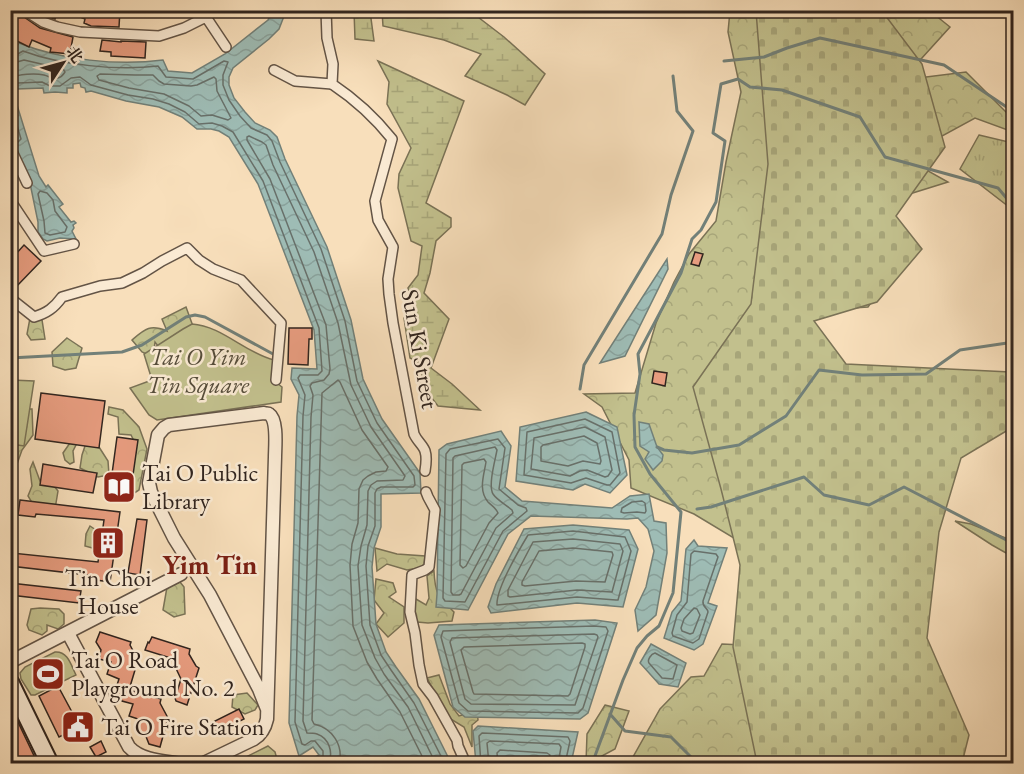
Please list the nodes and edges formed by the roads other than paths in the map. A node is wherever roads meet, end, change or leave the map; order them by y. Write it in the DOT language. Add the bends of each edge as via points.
graph roads {
  1 [pos="24,10"];
  2 [pos="326,10"];
  3 [pos="226,47"];
  4 [pos="274,70"];
  5 [pos="332,84"];
  6 [pos="10,147"];
  7 [pos="20,168"];
  8 [pos="10,174"];
  9 [pos="27,183"];
  10 [pos="10,200"];
  11 [pos="74,244"];
  12 [pos="10,298"];
  13 [pos="276,380"];
  14 [pos="426,471"];
  15 [pos="426,492"];
  16 [pos="181,574"];
  17 [pos="68,633"];
  18 [pos="269,645"];
  19 [pos="243,658"];
  20 [pos="10,662"];
  21 [pos="10,682"];
  22 [pos="267,709"];
  23 [pos="50,764"];
  24 [pos="182,764"];
  25 [pos="202,764"];
  26 [pos="466,764"];
  1 -- 3 [label="street" via="43,22 80,32 159,36 206,17"];
  2 -- 5 [label="street"];
  4 -- 5 [label="street" via="295,81"];
  5 -- 14 [label="street, Sun Ki Street" via="392,139 375,201 378,220 393,248 388,279 393,323 414,434 426,452"];
  6 -- 7 [label="street"];
  7 -- 8 [label="street"];
  7 -- 9 [label="street"];
  10 -- 11 [label="street" via="44,251"];
  12 -- 13 [label="street" via="34,317 45,314 62,297 122,283 187,248 213,269 242,280 281,323"];
  15 -- 26 [label="street" via="435,510 429,567 412,575 410,612 423,684 457,740"];
  16 -- 17 [label="street"];
  17 -- 20 [label="street"];
  17 -- 24 [label="street" via="129,747 142,756"];
  18 -- 19 [label="street" via="260,661 253,663"];
  18 -- 19 [label="street" via="273,419 264,413 169,425 158,435 149,483 151,492"];
  18 -- 22 [label="street"];
  19 -- 22 [label="street"];
  21 -- 23 [label="main road"];
  22 -- 25 [label="street" via="266,724 258,736"];
}
